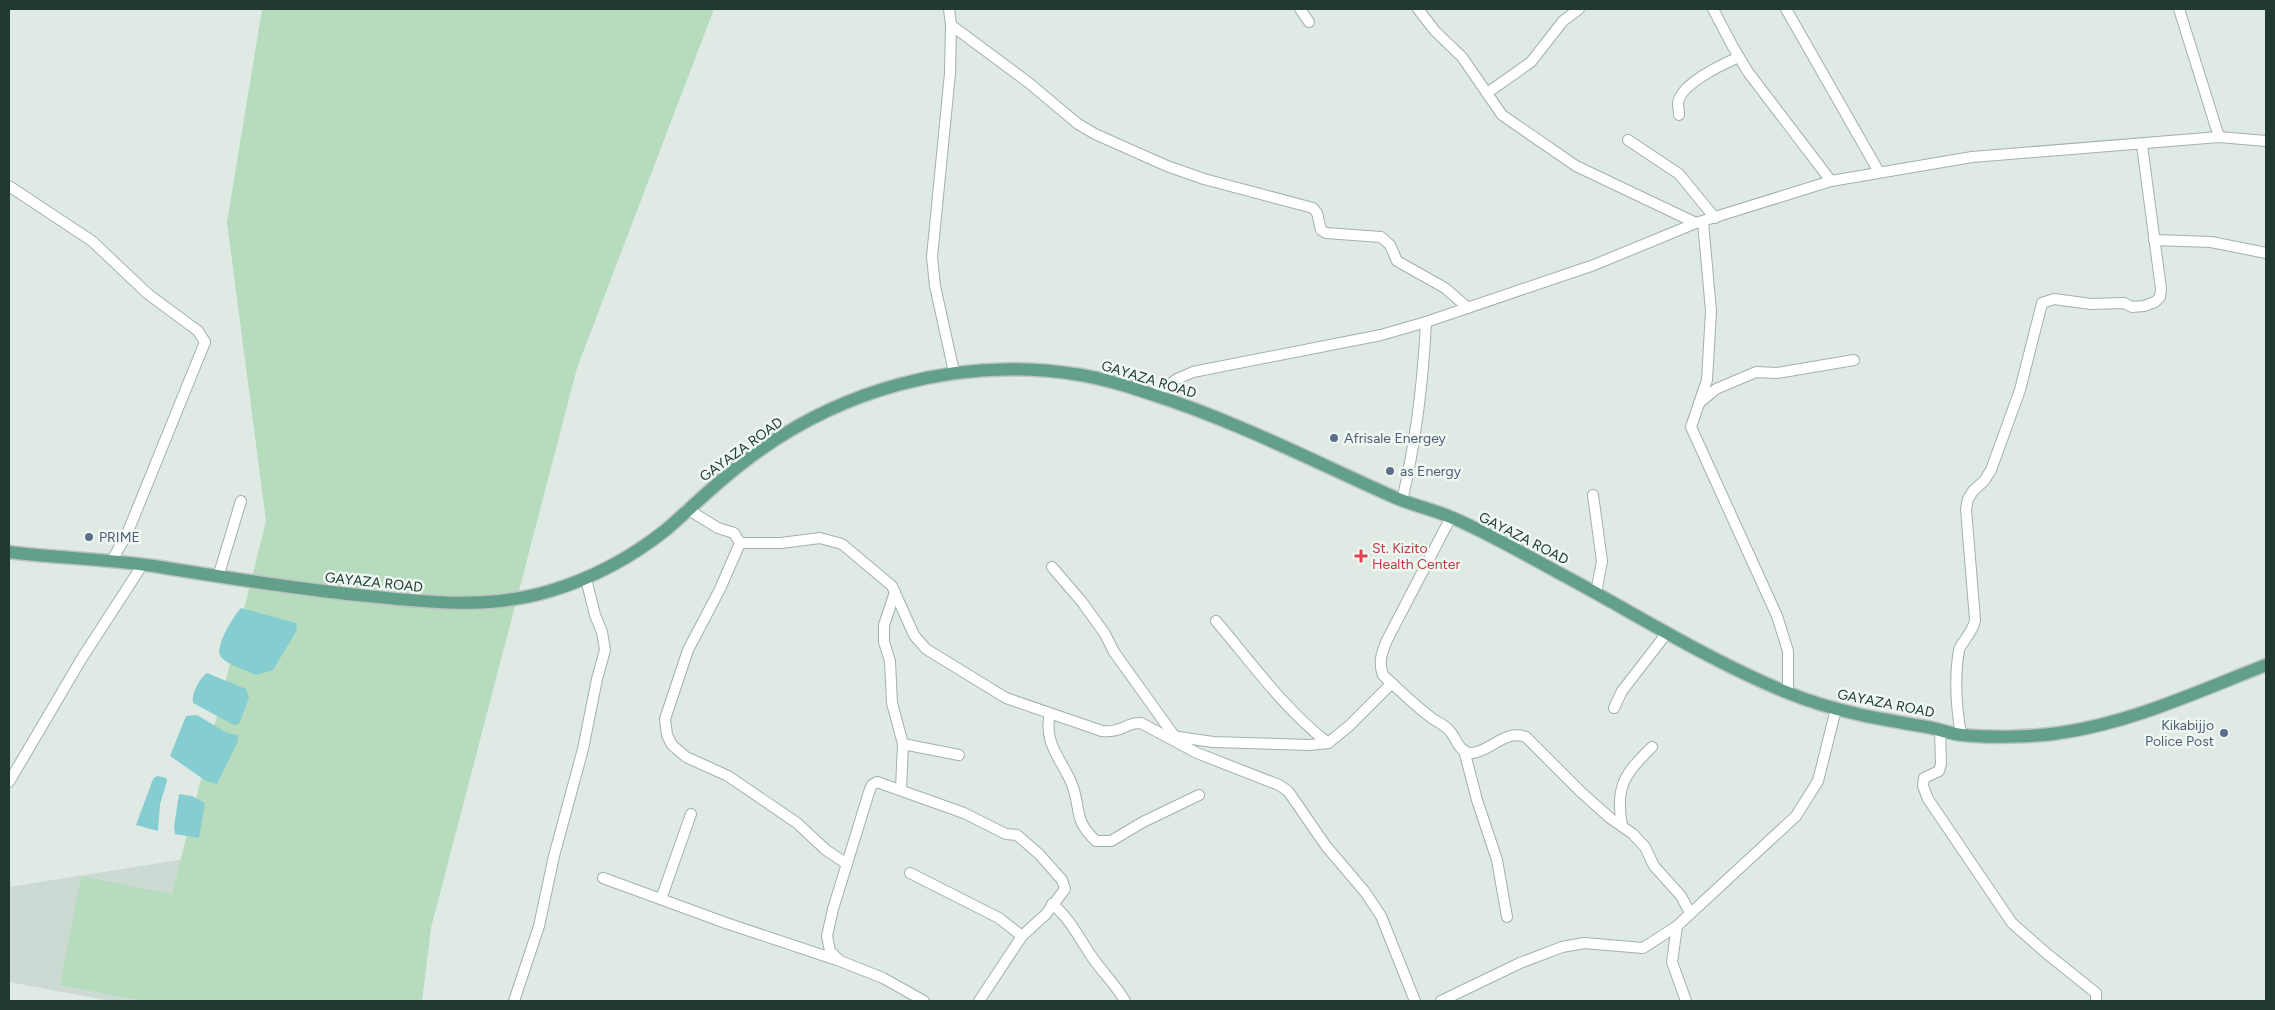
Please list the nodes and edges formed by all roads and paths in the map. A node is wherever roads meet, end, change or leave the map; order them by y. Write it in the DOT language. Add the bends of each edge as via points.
graph roads {
  1 [pos="949,9"];
  2 [pos="1300,9"];
  3 [pos="1418,9"];
  4 [pos="1579,9"];
  5 [pos="1713,9"];
  6 [pos="1786,9"];
  7 [pos="2179,9"];
  8 [pos="1310,22"];
  9 [pos="951,25"];
  10 [pos="1739,57"];
  11 [pos="1487,93"];
  12 [pos="1679,115"];
  13 [pos="2218,137"];
  14 [pos="1628,140"];
  15 [pos="2266,141"];
  16 [pos="2142,145"];
  17 [pos="1880,172"];
  18 [pos="1831,181"];
  19 [pos="9,186"];
  20 [pos="1715,218"];
  21 [pos="1699,222"];
  22 [pos="2154,240"];
  23 [pos="2266,253"];
  24 [pos="1468,308"];
  25 [pos="1426,322"];
  26 [pos="1854,360"];
  27 [pos="954,372"];
  28 [pos="1154,395"];
  29 [pos="1699,403"];
  30 [pos="1593,495"];
  31 [pos="240,501"];
  32 [pos="1402,501"];
  33 [pos="687,509"];
  34 [pos="1452,517"];
  35 [pos="740,544"];
  36 [pos="9,552"];
  37 [pos="110,562"];
  38 [pos="143,564"];
  39 [pos="1052,567"];
  40 [pos="218,577"];
  41 [pos="586,579"];
  42 [pos="895,592"];
  43 [pos="1596,593"];
  44 [pos="1216,621"];
  45 [pos="1668,633"];
  46 [pos="2266,665"];
  47 [pos="1392,683"];
  48 [pos="1788,693"];
  49 [pos="1614,708"];
  50 [pos="1836,709"];
  51 [pos="1050,714"];
  52 [pos="1940,729"];
  53 [pos="1961,735"];
  54 [pos="1171,736"];
  55 [pos="1328,743"];
  56 [pos="903,744"];
  57 [pos="1652,747"];
  58 [pos="1464,750"];
  59 [pos="959,755"];
  60 [pos="9,782"];
  61 [pos="901,789"];
  62 [pos="1199,795"];
  63 [pos="691,814"];
  64 [pos="1622,826"];
  65 [pos="847,864"];
  66 [pos="910,873"];
  67 [pos="603,878"];
  68 [pos="661,899"];
  69 [pos="1052,904"];
  70 [pos="1690,913"];
  71 [pos="1507,917"];
  72 [pos="1677,926"];
  73 [pos="1022,936"];
  74 [pos="840,961"];
  75 [pos="514,1001"];
  76 [pos="924,1001"];
  77 [pos="979,1001"];
  78 [pos="1125,1001"];
  79 [pos="1415,1001"];
  80 [pos="1441,1001"];
  81 [pos="1686,1001"];
  82 [pos="2096,1001"];
  1 -- 9 [label="street"];
  2 -- 8 [label="street"];
  3 -- 11 [label="street" via="1462,57"];
  4 -- 11 [label="street" via="1564,21 1531,62"];
  5 -- 10 [label="street"];
  6 -- 17 [label="street"];
  7 -- 13 [label="street"];
  9 -- 24 [label="street" via="1095,134 1204,179 1313,208 1318,213 1321,230 1326,233 1381,237 1390,245 1397,261 1445,288"];
  9 -- 27 [label="street" via="945,138 932,257 935,286"];
  10 -- 12 [label="street" via="1717,67 1682,93 1678,102"];
  10 -- 18 [label="street"];
  11 -- 21 [label="street" via="1502,115 1576,166"];
  13 -- 15 [label="street"];
  13 -- 16 [label="street"];
  14 -- 20 [label="street" via="1679,174"];
  16 -- 17 [label="street" via="1972,157"];
  16 -- 22 [label="street"];
  17 -- 18 [label="street"];
  18 -- 20 [label="street"];
  19 -- 37 [label="street" via="92,241 148,294 198,331 205,342 127,534"];
  20 -- 21 [label="street"];
  21 -- 24 [label="street" via="1594,265"];
  21 -- 29 [label="street" via="1711,311 1707,380"];
  22 -- 23 [label="street" via="2210,242"];
  22 -- 53 [label="street" via="2161,289 2155,302 2132,306 2050,298 2042,303 2020,390 1991,470 1973,491 1966,509 1975,620 1969,638 1959,649 1955,698"];
  24 -- 25 [label="street"];
  25 -- 28 [label="street" via="1381,335 1193,372"];
  25 -- 32 [label="street" via="1423,384 1414,449"];
  26 -- 29 [label="street" via="1777,373 1756,372 1716,389"];
  27 -- 28 [label="main road, GAYAZA ROAD" via="1002,368 1044,370 1107,380"];
  27 -- 33 [label="main road, GAYAZA ROAD" via="877,390 819,414 742,463"];
  28 -- 32 [label="main road, GAYAZA ROAD" via="1250,430"];
  29 -- 48 [label="street" via="1692,427 1777,616 1788,651"];
  30 -- 43 [label="street" via="1602,561"];
  31 -- 40 [label="street"];
  32 -- 34 [label="main road, GAYAZA ROAD"];
  33 -- 35 [label="street" via="718,528 734,533"];
  33 -- 41 [label="main road, GAYAZA ROAD" via="646,544"];
  34 -- 43 [label="main road, GAYAZA ROAD"];
  34 -- 47 [label="street" via="1381,656 1383,675"];
  35 -- 42 [label="street" via="820,538 832,540 842,544"];
  35 -- 65 [label="street" via="688,650 665,719 667,735 686,757 728,776 797,823"];
  36 -- 37 [label="main road, GAYAZA ROAD"];
  37 -- 38 [label="main road, GAYAZA ROAD"];
  38 -- 40 [label="main road, GAYAZA ROAD"];
  38 -- 60 [label="street" via="77,665"];
  39 -- 54 [label="street" via="1105,634"];
  40 -- 41 [label="main road, GAYAZA ROAD" via="421,602 486,604 543,593"];
  41 -- 75 [label="street" via="605,650 539,926"];
  42 -- 51 [label="street" via="914,635 926,649 1006,698"];
  42 -- 56 [label="street" via="884,625 884,642 890,661 892,703"];
  43 -- 45 [label="main road, GAYAZA ROAD"];
  44 -- 55 [label="street" via="1286,706"];
  45 -- 48 [label="main road, GAYAZA ROAD"];
  45 -- 49 [label="street" via="1622,691"];
  46 -- 53 [label="main road, GAYAZA ROAD" via="2139,714 2092,727 2027,736"];
  47 -- 55 [label="street"];
  47 -- 58 [label="street" via="1449,730"];
  48 -- 50 [label="main road, GAYAZA ROAD"];
  50 -- 52 [label="main road, GAYAZA ROAD"];
  50 -- 70 [label="street" via="1818,781 1796,816"];
  51 -- 54 [label="street" via="1102,731 1119,731 1134,722 1141,723"];
  51 -- 62 [label="street" via="1048,732 1053,749 1072,783 1084,830 1096,841 1111,841"];
  52 -- 53 [label="main road, GAYAZA ROAD"];
  52 -- 82 [label="street" via="1939,771 1924,778 1928,799 2012,923 2096,993"];
  54 -- 55 [label="street" via="1213,742"];
  54 -- 79 [label="street" via="1204,756 1288,791 1381,916"];
  56 -- 59 [label="street"];
  56 -- 61 [label="street"];
  57 -- 64 [label="street" via="1627,776 1620,790 1618,805"];
  58 -- 64 [label="street" via="1474,753 1517,734 1526,738 1581,792"];
  58 -- 71 [label="street" via="1497,860"];
  61 -- 65 [label="street" via="884,783 872,784"];
  61 -- 69 [label="street" via="964,813 1006,834 1017,835 1040,854 1062,880 1066,889"];
  63 -- 68 [label="street"];
  64 -- 70 [label="street" via="1645,847 1654,866 1681,896"];
  65 -- 74 [label="street" via="827,936 830,951"];
  66 -- 73 [label="street" via="996,916"];
  67 -- 68 [label="street"];
  68 -- 74 [label="street"];
  69 -- 73 [label="street"];
  69 -- 78 [label="street"];
  70 -- 72 [label="street"];
  72 -- 80 [label="street" via="1643,948 1570,944 1520,963"];
  72 -- 81 [label="street" via="1672,962"];
  73 -- 77 [label="street"];
  74 -- 76 [label="street" via="883,978"];
}
